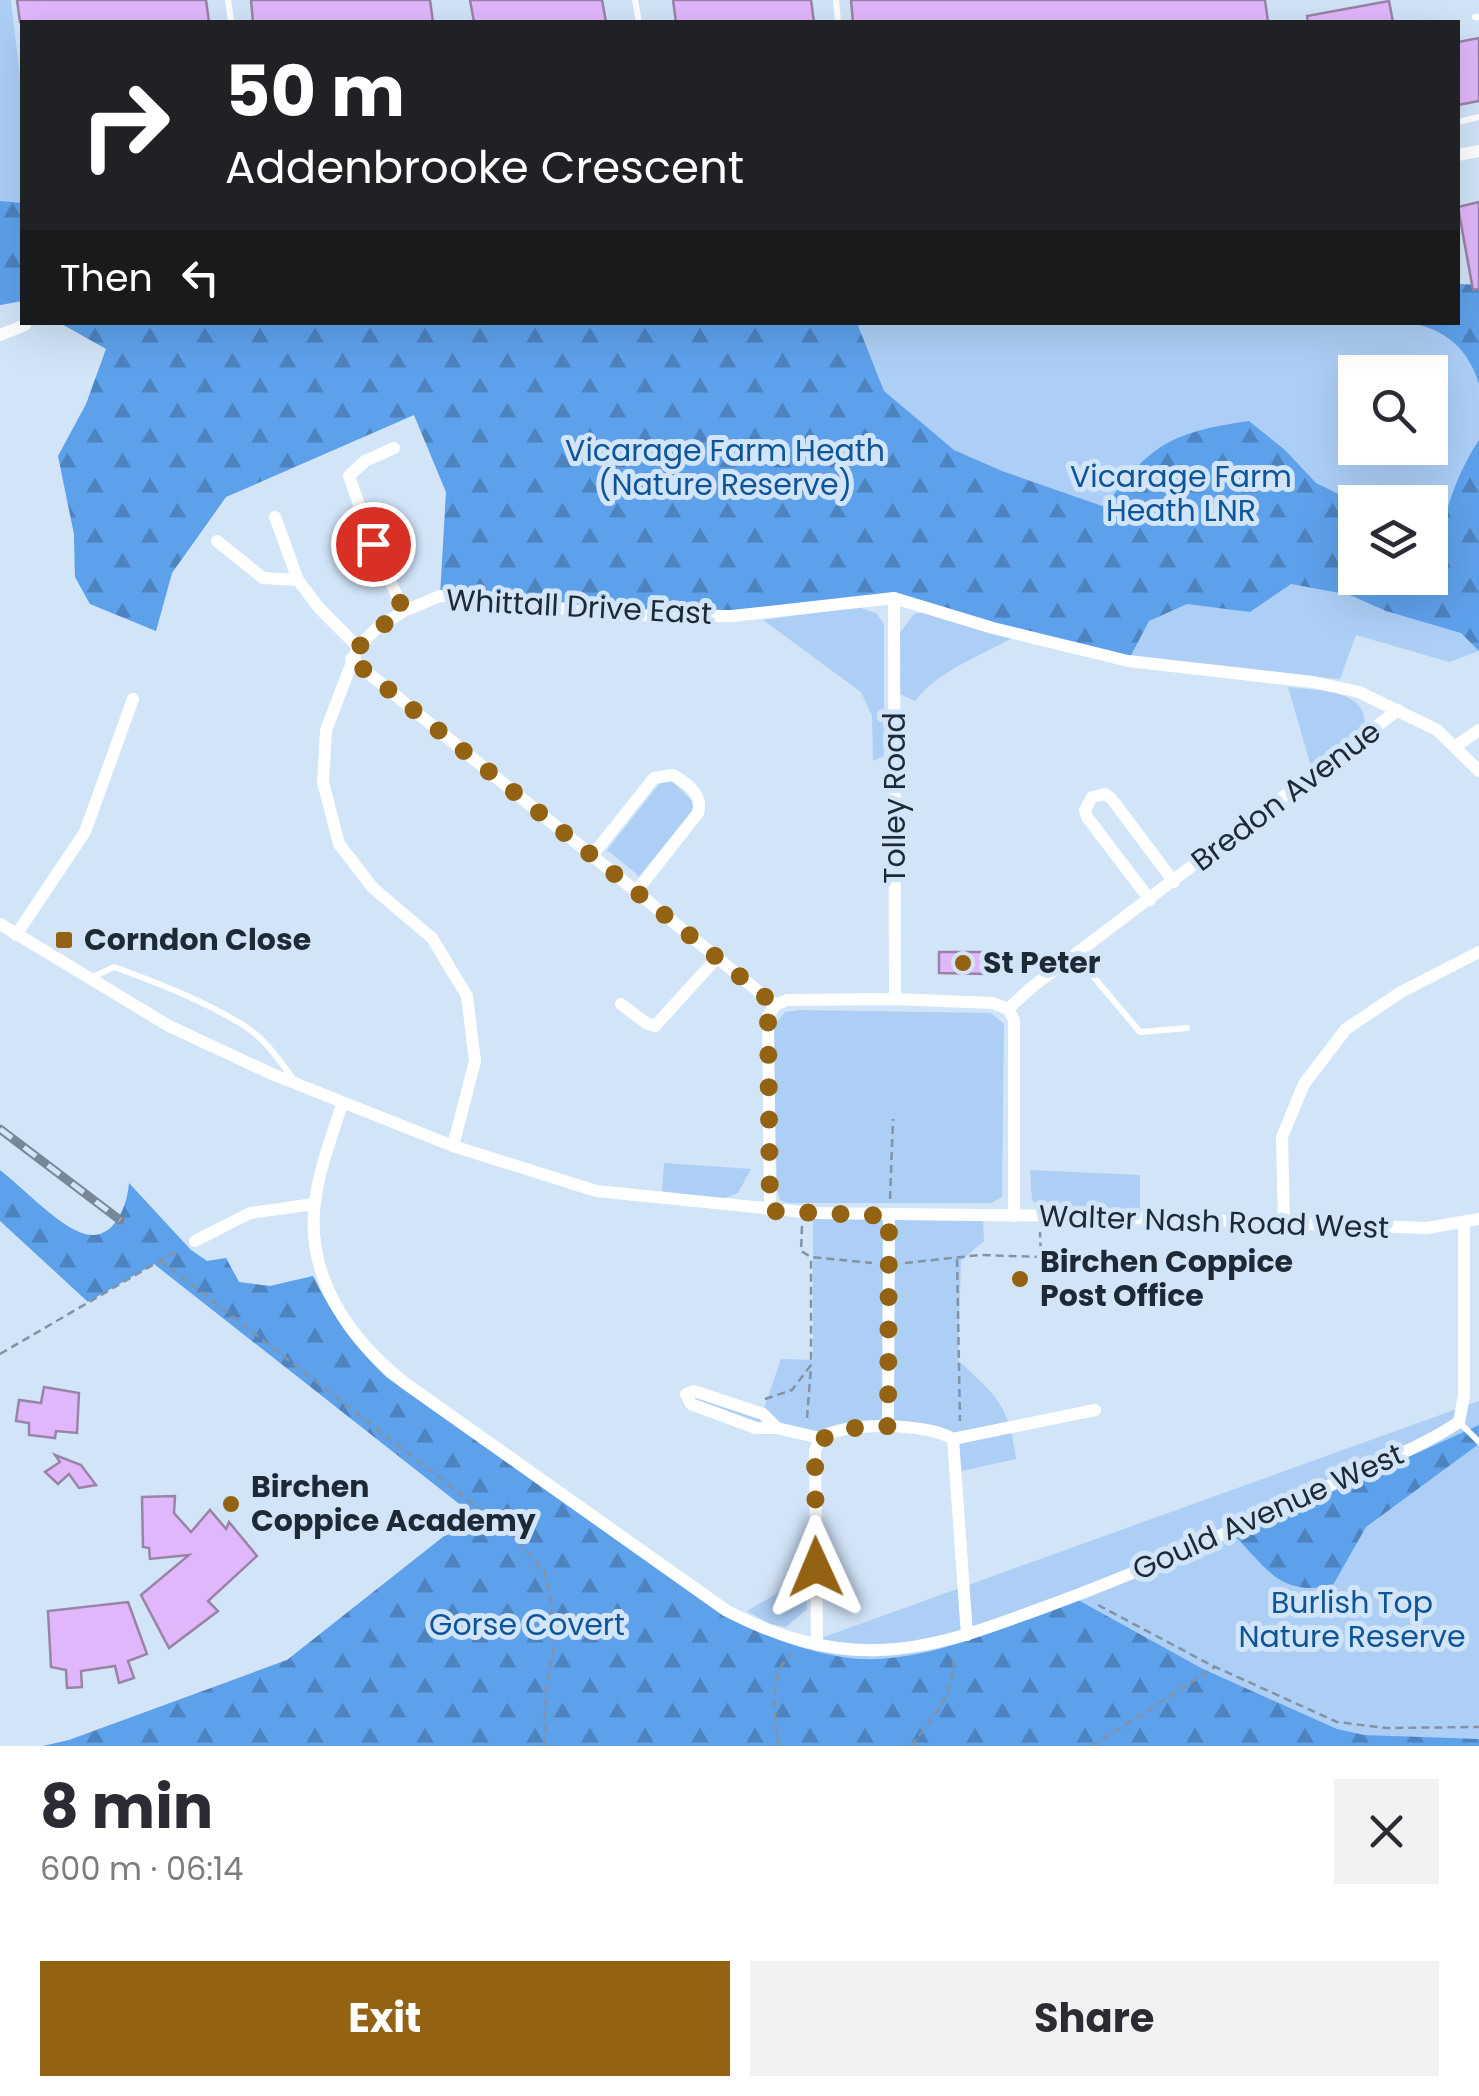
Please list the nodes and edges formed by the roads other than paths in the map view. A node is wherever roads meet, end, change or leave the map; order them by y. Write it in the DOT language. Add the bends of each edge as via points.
graph roads {
  1 [pos="25,325"];
  2 [pos="0,334"];
  3 [pos="394,448"];
  4 [pos="275,517"];
  5 [pos="217,540"];
  6 [pos="298,580"];
  7 [pos="894,598"];
  8 [pos="404,611"];
  9 [pos="354,653"];
  10 [pos="133,699"];
  11 [pos="1398,710"];
  12 [pos="1479,730"];
  13 [pos="1456,746"];
  14 [pos="1479,771"];
  15 [pos="591,856"];
  16 [pos="1174,882"];
  17 [pos="635,893"];
  18 [pos="1150,900"];
  19 [pos="0,924"];
  20 [pos="16,935"];
  21 [pos="1479,952"];
  22 [pos="1076,955"];
  23 [pos="716,958"];
  24 [pos="90,979"];
  25 [pos="895,998"];
  26 [pos="621,1004"];
  27 [pos="775,1005"];
  28 [pos="1008,1009"];
  29 [pos="1187,1028"];
  30 [pos="298,1086"];
  31 [pos="342,1104"];
  32 [pos="453,1146"];
  33 [pos="314,1204"];
  34 [pos="770,1211"];
  35 [pos="889,1216"];
  36 [pos="1014,1216"];
  37 [pos="1479,1220"];
  38 [pos="1464,1222"];
  39 [pos="1284,1224"];
  40 [pos="196,1240"];
  41 [pos="1095,1410"];
  42 [pos="1458,1422"];
  43 [pos="888,1426"];
  44 [pos="777,1428"];
  45 [pos="820,1438"];
  46 [pos="957,1438"];
  47 [pos="1479,1442"];
  48 [pos="967,1635"];
  49 [pos="810,1644"];
  1 -- 2 [label="street"];
  3 -- 8 [label="street" via="348,476"];
  4 -- 6 [label="street"];
  5 -- 6 [label="street" via="262,578"];
  6 -- 9 [label="street"];
  7 -- 8 [label="street, Whittall Drive East" via="732,616 603,614 440,596"];
  7 -- 11 [label="street" via="1128,662 1313,682 1360,692"];
  7 -- 25 [label="street, Tolley Road"];
  8 -- 9 [label="street, Whittall Drive East"];
  9 -- 15 [label="street"];
  9 -- 32 [label="street" via="326,730 324,782 340,844 374,888 432,938 468,996 475,1061"];
  10 -- 20 [label="street" via="84,832"];
  11 -- 13 [label="street"];
  11 -- 16 [label="street, Bredon Avenue"];
  12 -- 13 [label="street"];
  13 -- 14 [label="street"];
  15 -- 17 [label="street"];
  15 -- 17 [label="street" via="654,778 673,774 685,782 696,792 698,813"];
  16 -- 18 [label="street, Bredon Avenue"];
  16 -- 18 [label="street, Bredon Avenue" via="1111,798 1092,797 1087,818"];
  17 -- 23 [label="street"];
  18 -- 22 [label="street, Bredon Avenue"];
  19 -- 20 [label="street, Walter Nash Road West"];
  20 -- 24 [label="street, Walter Nash Road West"];
  21 -- 39 [label="street" via="1346,1030 1304,1084 1282,1137"];
  22 -- 28 [label="street, Bredon Avenue"];
  22 -- 29 [label="lane" via="1140,1032"];
  23 -- 26 [label="street" via="655,1026"];
  23 -- 27 [label="street"];
  24 -- 30 [label="street, Walter Nash Road West" via="169,1026"];
  24 -- 30 [label="lane" via="114,967 247,1027"];
  25 -- 27 [label="street"];
  25 -- 28 [label="street" via="994,1002"];
  27 -- 34 [label="street" via="768,1016"];
  28 -- 36 [label="street" via="1014,1020"];
  30 -- 31 [label="street, Walter Nash Road West"];
  31 -- 32 [label="street, Walter Nash Road West"];
  31 -- 33 [label="street"];
  32 -- 34 [label="street, Walter Nash Road West" via="596,1191"];
  33 -- 40 [label="street" via="250,1213"];
  33 -- 49 [label="street, Gould Avenue West" via="328,1291 381,1364 704,1596 760,1628"];
  34 -- 35 [label="street, Walter Nash Road West"];
  35 -- 36 [label="street, Walter Nash Road West"];
  35 -- 43 [label="street"];
  36 -- 39 [label="street, Walter Nash Road West"];
  37 -- 38 [label="street, Walter Nash Road West"];
  38 -- 39 [label="street, Walter Nash Road West" via="1427,1228"];
  38 -- 42 [label="street" via="1464,1396"];
  41 -- 46 [label="street"];
  42 -- 47 [label="lane"];
  42 -- 48 [label="street, Gould Avenue West" via="1236,1529"];
  43 -- 45 [label="street" via="830,1431"];
  43 -- 46 [label="street"];
  44 -- 44 [label="street" via="756,1428 691,1404 686,1394 762,1414"];
  44 -- 45 [label="street"];
  45 -- 49 [label="street"];
  46 -- 48 [label="street"];
  48 -- 49 [label="street, Gould Avenue West" via="882,1650"];
}
